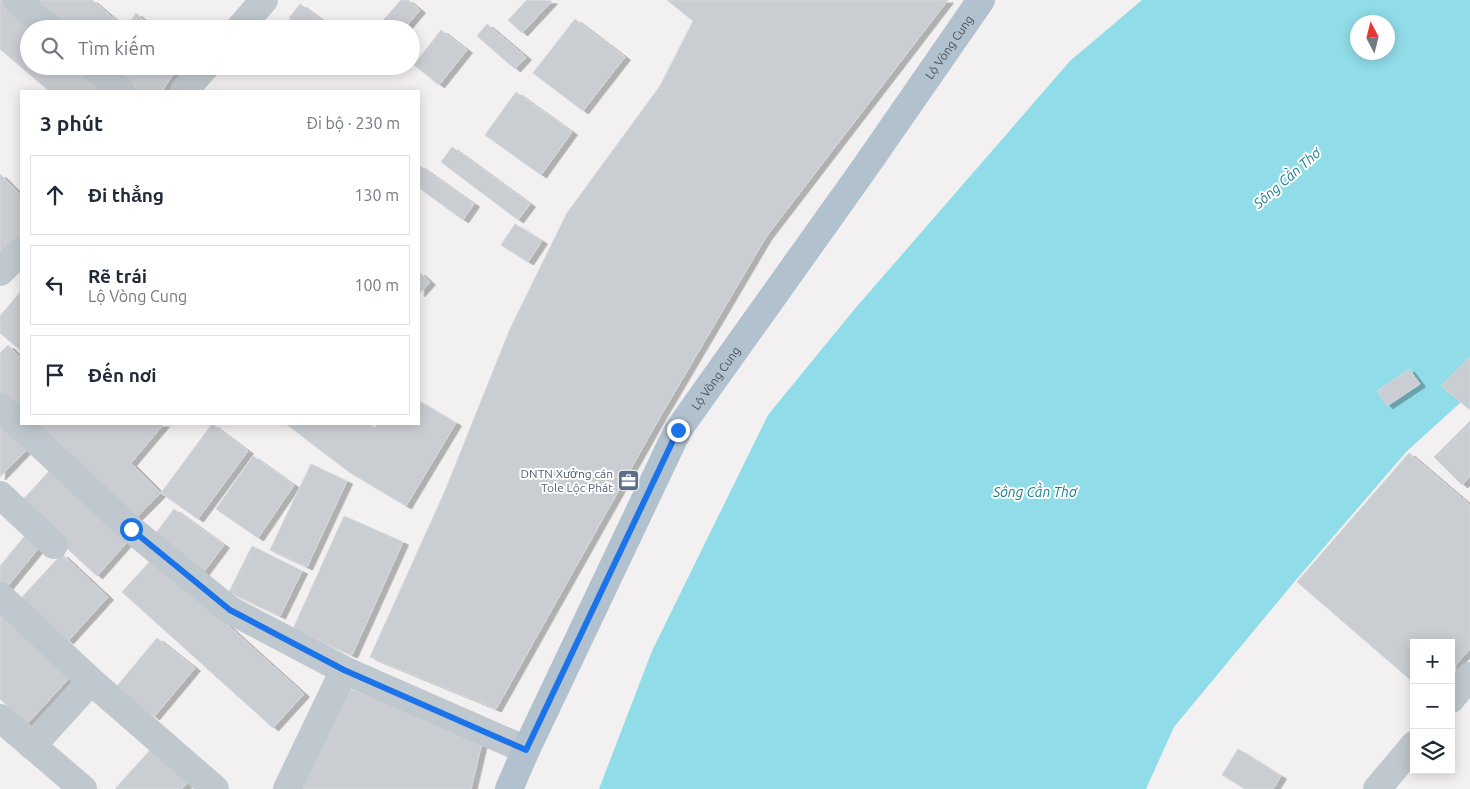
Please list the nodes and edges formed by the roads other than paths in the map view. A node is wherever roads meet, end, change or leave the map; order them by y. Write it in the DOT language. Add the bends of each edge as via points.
graph roads {
  1 [pos="17,0"];
  2 [pos="264,0"];
  3 [pos="981,0"];
  4 [pos="40,20"];
  5 [pos="247,20"];
  6 [pos="102,75"];
  7 [pos="198,75"];
  8 [pos="120,90"];
  9 [pos="185,90"];
  10 [pos="0,407"];
  11 [pos="0,495"];
  12 [pos="54,545"];
  13 [pos="0,596"];
  14 [pos="344,670"];
  15 [pos="1470,676"];
  16 [pos="91,682"];
  17 [pos="1455,694"];
  18 [pos="0,718"];
  19 [pos="32,746"];
  20 [pos="1410,749"];
  21 [pos="526,750"];
  22 [pos="83,789"];
  23 [pos="215,789"];
  24 [pos="287,789"];
  25 [pos="509,789"];
  26 [pos="1377,789"];
  1 -- 4 [label="street"];
  2 -- 5 [label="street"];
  3 -- 21 [label="main road, Lộ Vòng Cung" via="678,430"];
  6 -- 8 [label="street"];
  7 -- 9 [label="street"];
  10 -- 14 [label="street" via="131,529 230,610"];
  11 -- 12 [label="street"];
  13 -- 16 [label="street"];
  14 -- 21 [label="street"];
  14 -- 24 [label="street"];
  15 -- 17 [label="street"];
  16 -- 19 [label="street"];
  16 -- 23 [label="street"];
  18 -- 19 [label="street"];
  19 -- 22 [label="street"];
  20 -- 26 [label="street"];
  21 -- 25 [label="main road, Lộ Vòng Cung"];
}
